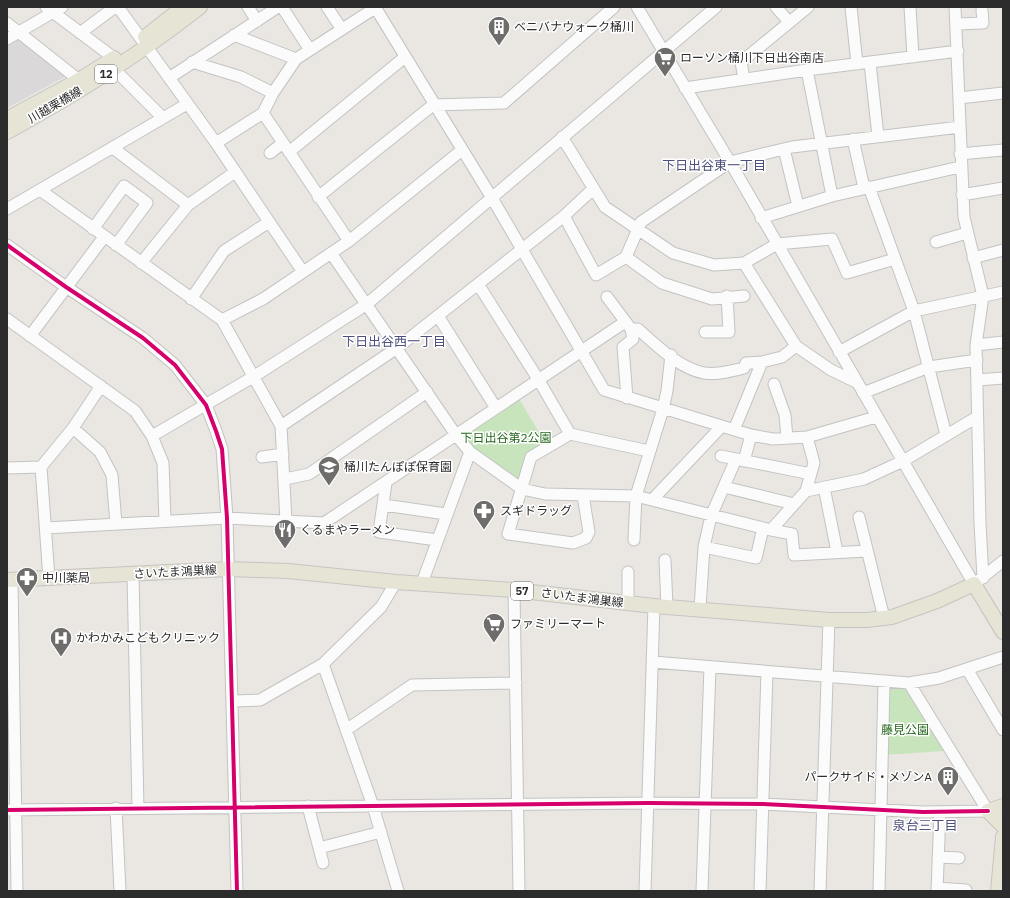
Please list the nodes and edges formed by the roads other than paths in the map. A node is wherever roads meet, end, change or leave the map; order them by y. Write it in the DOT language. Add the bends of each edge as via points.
graph roads {
  1 [pos="62,7"];
  2 [pos="183,7"];
  3 [pos="200,7"];
  4 [pos="248,7"];
  5 [pos="278,7"];
  6 [pos="282,7"];
  7 [pos="327,7"];
  8 [pos="375,7"];
  9 [pos="614,7"];
  10 [pos="637,7"];
  11 [pos="716,7"];
  12 [pos="776,7"];
  13 [pos="808,7"];
  14 [pos="851,7"];
  15 [pos="910,7"];
  16 [pos="955,7"];
  17 [pos="120,8"];
  18 [pos="49,10"];
  19 [pos="982,10"];
  20 [pos="257,21"];
  21 [pos="7,22"];
  22 [pos="789,22"];
  23 [pos="957,24"];
  24 [pos="341,28"];
  25 [pos="19,33"];
  26 [pos="80,33"];
  27 [pos="234,35"];
  28 [pos="7,39"];
  29 [pos="144,43"];
  30 [pos="310,50"];
  31 [pos="958,51"];
  32 [pos="663,53"];
  33 [pos="405,57"];
  34 [pos="913,57"];
  35 [pos="296,59"];
  36 [pos="192,62"];
  37 [pos="114,63"];
  38 [pos="870,63"];
  39 [pos="857,64"];
  40 [pos="807,70"];
  41 [pos="168,78"];
  42 [pos="744,79"];
  43 [pos="79,80"];
  44 [pos="685,88"];
  45 [pos="273,93"];
  46 [pos="1003,94"];
  47 [pos="959,98"];
  48 [pos="187,104"];
  49 [pos="433,105"];
  50 [pos="263,112"];
  51 [pos="163,118"];
  52 [pos="7,119"];
  53 [pos="960,127"];
  54 [pos="7,132"];
  55 [pos="878,136"];
  56 [pos="562,137"];
  57 [pos="853,139"];
  58 [pos="216,143"];
  59 [pos="822,143"];
  60 [pos="112,148"];
  61 [pos="286,148"];
  62 [pos="784,149"];
  63 [pos="462,150"];
  64 [pos="1003,150"];
  65 [pos="270,153"];
  66 [pos="960,154"];
  67 [pos="730,162"];
  68 [pos="960,166"];
  69 [pos="235,172"];
  70 [pos="867,188"];
  71 [pos="1003,188"];
  72 [pos="593,189"];
  73 [pos="40,190"];
  74 [pos="962,194"];
  75 [pos="832,196"];
  76 [pos="318,197"];
  77 [pos="492,198"];
  78 [pos="188,205"];
  79 [pos="798,206"];
  80 [pos="7,210"];
  81 [pos="564,216"];
  82 [pos="761,218"];
  83 [pos="269,222"];
  84 [pos="93,228"];
  85 [pos="637,229"];
  86 [pos="967,233"];
  87 [pos="104,237"];
  88 [pos="348,241"];
  89 [pos="936,242"];
  90 [pos="777,244"];
  91 [pos="116,245"];
  92 [pos="7,246"];
  93 [pos="521,249"];
  94 [pos="1003,250"];
  95 [pos="331,253"];
  96 [pos="626,257"];
  97 [pos="973,258"];
  98 [pos="895,259"];
  99 [pos="141,263"];
  100 [pos="744,263"];
  101 [pos="303,272"];
  102 [pos="478,284"];
  103 [pos="66,287"];
  104 [pos="1003,292"];
  105 [pos="727,296"];
  106 [pos="744,296"];
  107 [pos="983,296"];
  108 [pos="607,297"];
  109 [pos="191,299"];
  110 [pos="367,304"];
  111 [pos="914,311"];
  112 [pos="438,316"];
  113 [pos="7,319"];
  114 [pos="222,320"];
  115 [pos="628,326"];
  116 [pos="705,332"];
  117 [pos="30,336"];
  118 [pos="1003,342"];
  119 [pos="976,345"];
  120 [pos="796,346"];
  121 [pos="397,348"];
  122 [pos="581,351"];
  123 [pos="839,352"];
  124 [pos="671,355"];
  125 [pos="977,360"];
  126 [pos="762,362"];
  127 [pos="929,367"];
  128 [pos="253,377"];
  129 [pos="1003,378"];
  130 [pos="538,379"];
  131 [pos="978,380"];
  132 [pos="856,382"];
  133 [pos="774,384"];
  134 [pos="102,386"];
  135 [pos="427,392"];
  136 [pos="863,393"];
  137 [pos="627,398"];
  138 [pos="206,405"];
  139 [pos="496,408"];
  140 [pos="663,409"];
  141 [pos="876,417"];
  142 [pos="977,417"];
  143 [pos="281,426"];
  144 [pos="722,426"];
  145 [pos="73,428"];
  146 [pos="734,430"];
  147 [pos="570,434"];
  148 [pos="751,434"];
  149 [pos="946,435"];
  150 [pos="152,436"];
  151 [pos="456,436"];
  152 [pos="807,437"];
  153 [pos="787,438"];
  154 [pos="649,451"];
  155 [pos="470,452"];
  156 [pos="283,454"];
  157 [pos="721,456"];
  158 [pos="262,457"];
  159 [pos="740,460"];
  160 [pos="903,461"];
  161 [pos="41,467"];
  162 [pos="7,468"];
  163 [pos="811,474"];
  164 [pos="285,479"];
  165 [pos="386,482"];
  166 [pos="724,487"];
  167 [pos="824,488"];
  168 [pos="522,489"];
  169 [pos="806,492"];
  170 [pos="582,495"];
  171 [pos="636,496"];
  172 [pos="652,500"];
  173 [pos="794,504"];
  174 [pos="384,505"];
  175 [pos="446,514"];
  176 [pos="711,516"];
  177 [pos="227,518"];
  178 [pos="859,518"];
  179 [pos="165,521"];
  180 [pos="286,521"];
  181 [pos="116,524"];
  182 [pos="46,528"];
  183 [pos="767,529"];
  184 [pos="437,540"];
  185 [pos="634,540"];
  186 [pos="704,547"];
  187 [pos="867,551"];
  188 [pos="836,552"];
  189 [pos="665,560"];
  190 [pos="1003,561"];
  191 [pos="229,569"];
  192 [pos="628,572"];
  193 [pos="133,574"];
  194 [pos="49,579"];
  195 [pos="10,580"];
  196 [pos="979,581"];
  197 [pos="396,582"];
  198 [pos="422,583"];
  199 [pos="514,590"];
  200 [pos="628,603"];
  201 [pos="660,606"];
  202 [pos="700,608"];
  203 [pos="884,618"];
  204 [pos="829,620"];
  205 [pos="1003,632"];
  206 [pos="1003,657"];
  207 [pos="653,662"];
  208 [pos="323,664"];
  209 [pos="710,667"];
  210 [pos="967,669"];
  211 [pos="767,672"];
  212 [pos="827,678"];
  213 [pos="516,683"];
  214 [pos="884,683"];
  215 [pos="909,683"];
  216 [pos="233,701"];
  217 [pos="346,730"];
  218 [pos="1003,730"];
  219 [pos="648,803"];
  220 [pos="706,803"];
  221 [pos="518,804"];
  222 [pos="763,804"];
  223 [pos="308,806"];
  224 [pos="373,806"];
  225 [pos="1003,806"];
  226 [pos="234,807"];
  227 [pos="822,807"];
  228 [pos="116,808"];
  229 [pos="138,808"];
  230 [pos="12,810"];
  231 [pos="882,810"];
  232 [pos="988,811"];
  233 [pos="940,812"];
  234 [pos="1003,826"];
  235 [pos="381,832"];
  236 [pos="1003,837"];
  237 [pos="319,848"];
  238 [pos="938,857"];
  239 [pos="959,858"];
  240 [pos="323,863"];
  241 [pos="12,879"];
  242 [pos="937,890"];
  243 [pos="966,890"];
  244 [pos="17,891"];
  245 [pos="120,891"];
  246 [pos="237,891"];
  247 [pos="398,891"];
  248 [pos="519,891"];
  249 [pos="645,891"];
  250 [pos="702,891"];
  251 [pos="760,891"];
  252 [pos="820,891"];
  253 [pos="879,891"];
  254 [pos="998,891"];
  1 -- 18 [label="street"];
  2 -- 29 [label="main road, 川越栗橋線 / 12"];
  3 -- 29 [label="main road, 川越栗橋線 / 12"];
  4 -- 20 [label="street"];
  5 -- 20 [label="street"];
  6 -- 30 [label="street"];
  7 -- 24 [label="street"];
  8 -- 24 [label="street"];
  8 -- 33 [label="street"];
  9 -- 49 [label="street" via="504,103"];
  10 -- 32 [label="street"];
  11 -- 32 [label="street"];
  12 -- 22 [label="street"];
  13 -- 22 [label="street"];
  14 -- 39 [label="street"];
  15 -- 34 [label="street"];
  16 -- 23 [label="street"];
  17 -- 26 [label="street"];
  17 -- 29 [label="street"];
  18 -- 25 [label="street"];
  18 -- 26 [label="street"];
  19 -- 23 [label="street" via="983,23"];
  20 -- 27 [label="street"];
  21 -- 25 [label="street"];
  22 -- 42 [label="street" via="741,62"];
  23 -- 31 [label="street"];
  24 -- 30 [label="street"];
  25 -- 28 [label="street"];
  25 -- 43 [label="street"];
  26 -- 37 [label="street"];
  27 -- 35 [label="street"];
  27 -- 36 [label="street"];
  29 -- 37 [label="main road, 川越栗橋線 / 12"];
  29 -- 41 [label="street"];
  30 -- 35 [label="street"];
  31 -- 34 [label="street"];
  31 -- 47 [label="street"];
  32 -- 44 [label="street"];
  32 -- 56 [label="street"];
  33 -- 49 [label="street"];
  33 -- 61 [label="street"];
  34 -- 38 [label="street"];
  35 -- 45 [label="street"];
  36 -- 41 [label="street"];
  36 -- 45 [label="street" via="241,76"];
  37 -- 43 [label="main road, 川越栗橋線 / 12"];
  37 -- 51 [label="street" via="120,75"];
  37 -- 54 [label="main road, 川越栗橋線 / 12" via="63,101"];
  38 -- 39 [label="street"];
  38 -- 55 [label="street"];
  39 -- 40 [label="street"];
  40 -- 42 [label="street"];
  40 -- 59 [label="street"];
  41 -- 48 [label="street"];
  42 -- 44 [label="street"];
  43 -- 52 [label="main road, 川越栗橋線 / 12"];
  44 -- 67 [label="street"];
  45 -- 50 [label="street"];
  46 -- 47 [label="street"];
  47 -- 53 [label="street"];
  48 -- 51 [label="street"];
  48 -- 58 [label="street"];
  49 -- 63 [label="street"];
  49 -- 76 [label="street"];
  50 -- 58 [label="street"];
  50 -- 61 [label="street"];
  51 -- 60 [label="street"];
  53 -- 55 [label="street"];
  53 -- 66 [label="street"];
  55 -- 57 [label="street"];
  56 -- 72 [label="street"];
  56 -- 77 [label="street"];
  57 -- 59 [label="street"];
  57 -- 70 [label="street"];
  58 -- 69 [label="street"];
  59 -- 62 [label="street"];
  59 -- 75 [label="street"];
  60 -- 73 [label="street"];
  60 -- 78 [label="street"];
  61 -- 65 [label="street"];
  61 -- 76 [label="street"];
  62 -- 67 [label="street"];
  62 -- 79 [label="street"];
  63 -- 77 [label="street"];
  63 -- 88 [label="street"];
  64 -- 66 [label="street"];
  66 -- 68 [label="street"];
  67 -- 82 [label="street"];
  67 -- 85 [label="street" via="641,222"];
  68 -- 70 [label="street"];
  68 -- 74 [label="street"];
  69 -- 78 [label="street"];
  69 -- 83 [label="street"];
  70 -- 75 [label="street"];
  70 -- 98 [label="street"];
  71 -- 74 [label="street"];
  72 -- 81 [label="street"];
  72 -- 85 [label="street" via="605,207"];
  73 -- 80 [label="street"];
  73 -- 84 [label="street"];
  74 -- 86 [label="street"];
  75 -- 79 [label="street"];
  76 -- 88 [label="street"];
  77 -- 93 [label="street"];
  77 -- 110 [label="street"];
  78 -- 99 [label="street"];
  79 -- 82 [label="street"];
  81 -- 93 [label="street"];
  81 -- 96 [label="street" via="596,275"];
  82 -- 90 [label="street"];
  83 -- 101 [label="street"];
  83 -- 109 [label="street" via="224,251"];
  84 -- 87 [label="street"];
  84 -- 91 [label="street" via="124,186 146,203"];
  85 -- 96 [label="street"];
  85 -- 100 [label="street" via="673,253 714,265"];
  86 -- 89 [label="street"];
  86 -- 97 [label="street"];
  87 -- 91 [label="street"];
  87 -- 103 [label="street"];
  88 -- 95 [label="street"];
  90 -- 98 [label="street" via="832,239 847,273"];
  90 -- 100 [label="street"];
  90 -- 123 [label="street"];
  91 -- 99 [label="street"];
  92 -- 103 [label="street"];
  93 -- 102 [label="street"];
  93 -- 122 [label="street"];
  94 -- 97 [label="street"];
  95 -- 101 [label="street"];
  95 -- 110 [label="street"];
  96 -- 105 [label="street" via="662,283 712,299"];
  97 -- 107 [label="street"];
  98 -- 111 [label="street"];
  99 -- 109 [label="street"];
  100 -- 120 [label="street"];
  101 -- 114 [label="street" via="263,299"];
  102 -- 112 [label="street"];
  102 -- 130 [label="street"];
  103 -- 117 [label="street"];
  103 -- 138 [label="street" via="143,338 175,365"];
  104 -- 107 [label="street"];
  105 -- 106 [label="street"];
  105 -- 116 [label="street" via="729,332"];
  107 -- 111 [label="street"];
  107 -- 119 [label="street"];
  108 -- 115 [label="street"];
  109 -- 114 [label="street"];
  110 -- 121 [label="street"];
  110 -- 128 [label="street"];
  111 -- 123 [label="street"];
  111 -- 127 [label="street"];
  112 -- 121 [label="street"];
  112 -- 139 [label="street"];
  113 -- 117 [label="street"];
  114 -- 128 [label="street"];
  115 -- 122 [label="street"];
  115 -- 124 [label="street" via="638,329"];
  115 -- 137 [label="street" via="634,339 623,347"];
  117 -- 134 [label="street"];
  118 -- 119 [label="street"];
  119 -- 125 [label="street"];
  120 -- 126 [label="street" via="782,357"];
  120 -- 132 [label="street" via="831,370"];
  121 -- 135 [label="street"];
  121 -- 143 [label="street"];
  122 -- 130 [label="street"];
  122 -- 137 [label="street" via="604,390"];
  123 -- 132 [label="street"];
  124 -- 126 [label="street" via="689,369 705,373 723,373 744,368 746,363"];
  124 -- 140 [label="street"];
  125 -- 127 [label="street"];
  125 -- 131 [label="street"];
  126 -- 146 [label="street"];
  127 -- 136 [label="street"];
  127 -- 149 [label="street"];
  128 -- 138 [label="street"];
  128 -- 143 [label="street"];
  129 -- 131 [label="street"];
  130 -- 139 [label="street"];
  130 -- 147 [label="street"];
  131 -- 142 [label="street"];
  132 -- 136 [label="street"];
  133 -- 153 [label="street" via="785,415"];
  134 -- 145 [label="street"];
  134 -- 150 [label="street" via="135,411"];
  135 -- 151 [label="street"];
  135 -- 164 [label="street" via="309,474"];
  136 -- 141 [label="street"];
  137 -- 140 [label="street"];
  138 -- 150 [label="street"];
  138 -- 177 [label="street" via="222,449"];
  139 -- 151 [label="street"];
  140 -- 144 [label="street"];
  140 -- 154 [label="street"];
  141 -- 152 [label="street"];
  141 -- 160 [label="street"];
  142 -- 149 [label="street"];
  142 -- 196 [label="street"];
  143 -- 156 [label="street"];
  144 -- 146 [label="street"];
  144 -- 172 [label="street"];
  145 -- 161 [label="street"];
  145 -- 181 [label="street" via="100,452 112,475"];
  146 -- 148 [label="street"];
  147 -- 154 [label="street"];
  147 -- 168 [label="street" via="531,457"];
  148 -- 153 [label="street"];
  148 -- 159 [label="street"];
  149 -- 160 [label="street"];
  150 -- 179 [label="street" via="163,463"];
  151 -- 155 [label="street"];
  151 -- 165 [label="street"];
  152 -- 153 [label="street"];
  152 -- 163 [label="street" via="814,463"];
  154 -- 171 [label="street"];
  155 -- 168 [label="street"];
  155 -- 175 [label="street"];
  156 -- 158 [label="street"];
  156 -- 164 [label="street"];
  157 -- 159 [label="street"];
  159 -- 163 [label="street"];
  159 -- 166 [label="street"];
  160 -- 167 [label="street" via="864,479"];
  160 -- 196 [label="street"];
  161 -- 162 [label="street"];
  161 -- 182 [label="street"];
  163 -- 169 [label="street"];
  164 -- 180 [label="street"];
  165 -- 174 [label="street"];
  165 -- 180 [label="street" via="324,522"];
  166 -- 173 [label="street"];
  166 -- 176 [label="street"];
  167 -- 169 [label="street"];
  167 -- 188 [label="street"];
  168 -- 170 [label="street" via="545,494"];
  168 -- 170 [label="street" via="508,534 573,543 586,538 589,532"];
  169 -- 173 [label="street"];
  170 -- 171 [label="street"];
  171 -- 172 [label="street"];
  171 -- 185 [label="street"];
  172 -- 176 [label="street"];
  173 -- 183 [label="street"];
  174 -- 175 [label="street"];
  174 -- 184 [label="street" via="379,532"];
  175 -- 184 [label="street"];
  176 -- 183 [label="street"];
  176 -- 186 [label="street"];
  177 -- 179 [label="street"];
  177 -- 180 [label="street"];
  177 -- 191 [label="street"];
  178 -- 187 [label="street"];
  179 -- 181 [label="street"];
  181 -- 182 [label="street"];
  182 -- 194 [label="street"];
  183 -- 186 [label="street" via="756,558"];
  183 -- 188 [label="street" via="792,534 794,555"];
  184 -- 198 [label="street"];
  186 -- 202 [label="street"];
  187 -- 188 [label="street"];
  187 -- 203 [label="street"];
  189 -- 201 [label="street"];
  190 -- 196 [label="street"];
  191 -- 193 [label="main road, さいたま鴻巣線 / 57"];
  191 -- 197 [label="main road, さいたま鴻巣線 / 57" via="288,571"];
  191 -- 216 [label="street"];
  192 -- 200 [label="street"];
  193 -- 194 [label="main road, さいたま鴻巣線 / 57"];
  193 -- 229 [label="street"];
  194 -- 195 [label="main road, さいたま鴻巣線 / 57"];
  195 -- 230 [label="street"];
  196 -- 203 [label="main road, さいたま鴻巣線 / 57" via="937,601"];
  196 -- 205 [label="main road"];
  197 -- 198 [label="main road, さいたま鴻巣線 / 57"];
  197 -- 208 [label="street" via="381,607"];
  198 -- 199 [label="main road, さいたま鴻巣線 / 57"];
  199 -- 200 [label="main road, さいたま鴻巣線 / 57"];
  199 -- 213 [label="street"];
  200 -- 201 [label="main road, さいたま鴻巣線 / 57"];
  201 -- 202 [label="main road, さいたま鴻巣線 / 57"];
  201 -- 207 [label="street"];
  202 -- 204 [label="main road, さいたま鴻巣線 / 57"];
  203 -- 204 [label="main road, さいたま鴻巣線 / 57"];
  204 -- 212 [label="street"];
  206 -- 210 [label="street"];
  207 -- 209 [label="street"];
  207 -- 219 [label="street"];
  208 -- 216 [label="street" via="260,700"];
  208 -- 217 [label="street"];
  209 -- 211 [label="street"];
  209 -- 220 [label="street"];
  210 -- 215 [label="street"];
  210 -- 218 [label="street"];
  211 -- 212 [label="street"];
  211 -- 222 [label="street"];
  212 -- 214 [label="street"];
  212 -- 227 [label="street"];
  213 -- 217 [label="street" via="412,685"];
  213 -- 221 [label="street"];
  214 -- 215 [label="street"];
  214 -- 231 [label="street"];
  215 -- 232 [label="street"];
  216 -- 226 [label="street"];
  217 -- 224 [label="street"];
  219 -- 220 [label="street"];
  219 -- 221 [label="street"];
  219 -- 249 [label="street"];
  220 -- 222 [label="street"];
  220 -- 250 [label="street"];
  221 -- 224 [label="street"];
  221 -- 248 [label="street"];
  222 -- 227 [label="street"];
  222 -- 251 [label="street"];
  223 -- 224 [label="street"];
  223 -- 226 [label="street"];
  223 -- 237 [label="street"];
  224 -- 235 [label="street"];
  225 -- 232 [label="main road"];
  226 -- 229 [label="street"];
  226 -- 246 [label="street"];
  227 -- 231 [label="street"];
  227 -- 252 [label="street"];
  228 -- 229 [label="street"];
  228 -- 230 [label="street"];
  228 -- 245 [label="street"];
  230 -- 241 [label="street"];
  231 -- 233 [label="street"];
  231 -- 253 [label="street"];
  232 -- 233 [label="street"];
  232 -- 234 [label="main road"];
  233 -- 238 [label="street"];
  235 -- 237 [label="street"];
  235 -- 247 [label="street"];
  236 -- 254 [label="main road"];
  237 -- 240 [label="street"];
  238 -- 239 [label="street"];
  238 -- 242 [label="street"];
  241 -- 244 [label="street"];
  242 -- 243 [label="street"];
}
